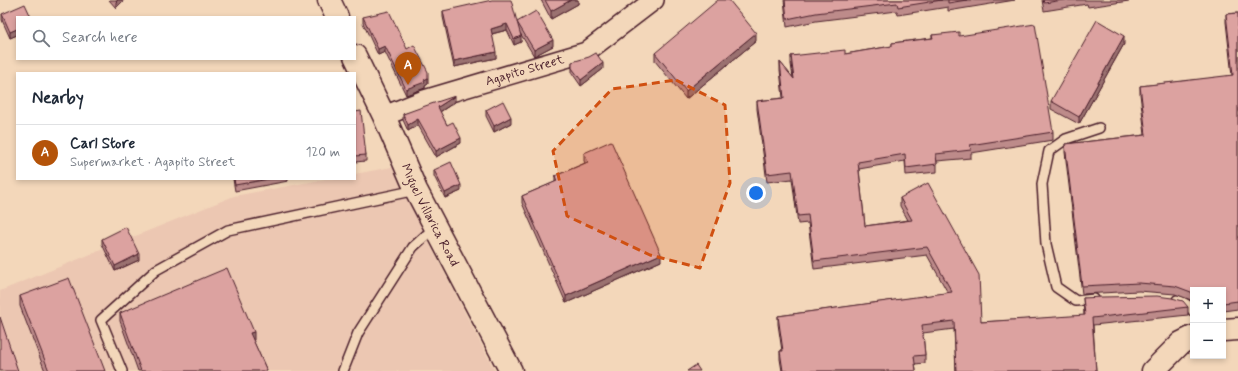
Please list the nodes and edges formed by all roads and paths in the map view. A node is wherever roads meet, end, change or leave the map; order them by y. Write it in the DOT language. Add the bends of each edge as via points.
graph roads {
  1 [pos="329,0"];
  2 [pos="654,0"];
  3 [pos="337,16"];
  4 [pos="356,58"];
  5 [pos="384,116"];
  6 [pos="1099,128"];
  7 [pos="416,190"];
  8 [pos="435,227"];
  9 [pos="1106,298"];
  10 [pos="1165,299"];
  11 [pos="1190,307"];
  12 [pos="1238,329"];
  13 [pos="1226,330"];
  14 [pos="1190,339"];
  15 [pos="122,371"];
  16 [pos="343,371"];
  17 [pos="511,371"];
  18 [pos="1153,371"];
  1 -- 3 [label="main road"];
  2 -- 5 [label="street, Agapito Street" via="586,52 424,100"];
  4 -- 5 [label="main road, Miguel Villarica Road"];
  5 -- 7 [label="main road, Miguel Villarica Road"];
  6 -- 9 [label="lane" via="1066,139 1049,151 1042,184 1046,244 1056,287 1076,301"];
  7 -- 8 [label="main road, Miguel Villarica Road"];
  7 -- 15 [label="lane" via="228,230 156,270 101,320"];
  8 -- 16 [label="lane" via="413,247 358,333"];
  8 -- 17 [label="main road, Miguel Villarica Road"];
  10 -- 11 [label="lane" via="1180,301"];
  12 -- 13 [label="main road"];
  14 -- 18 [label="main road"];
}
